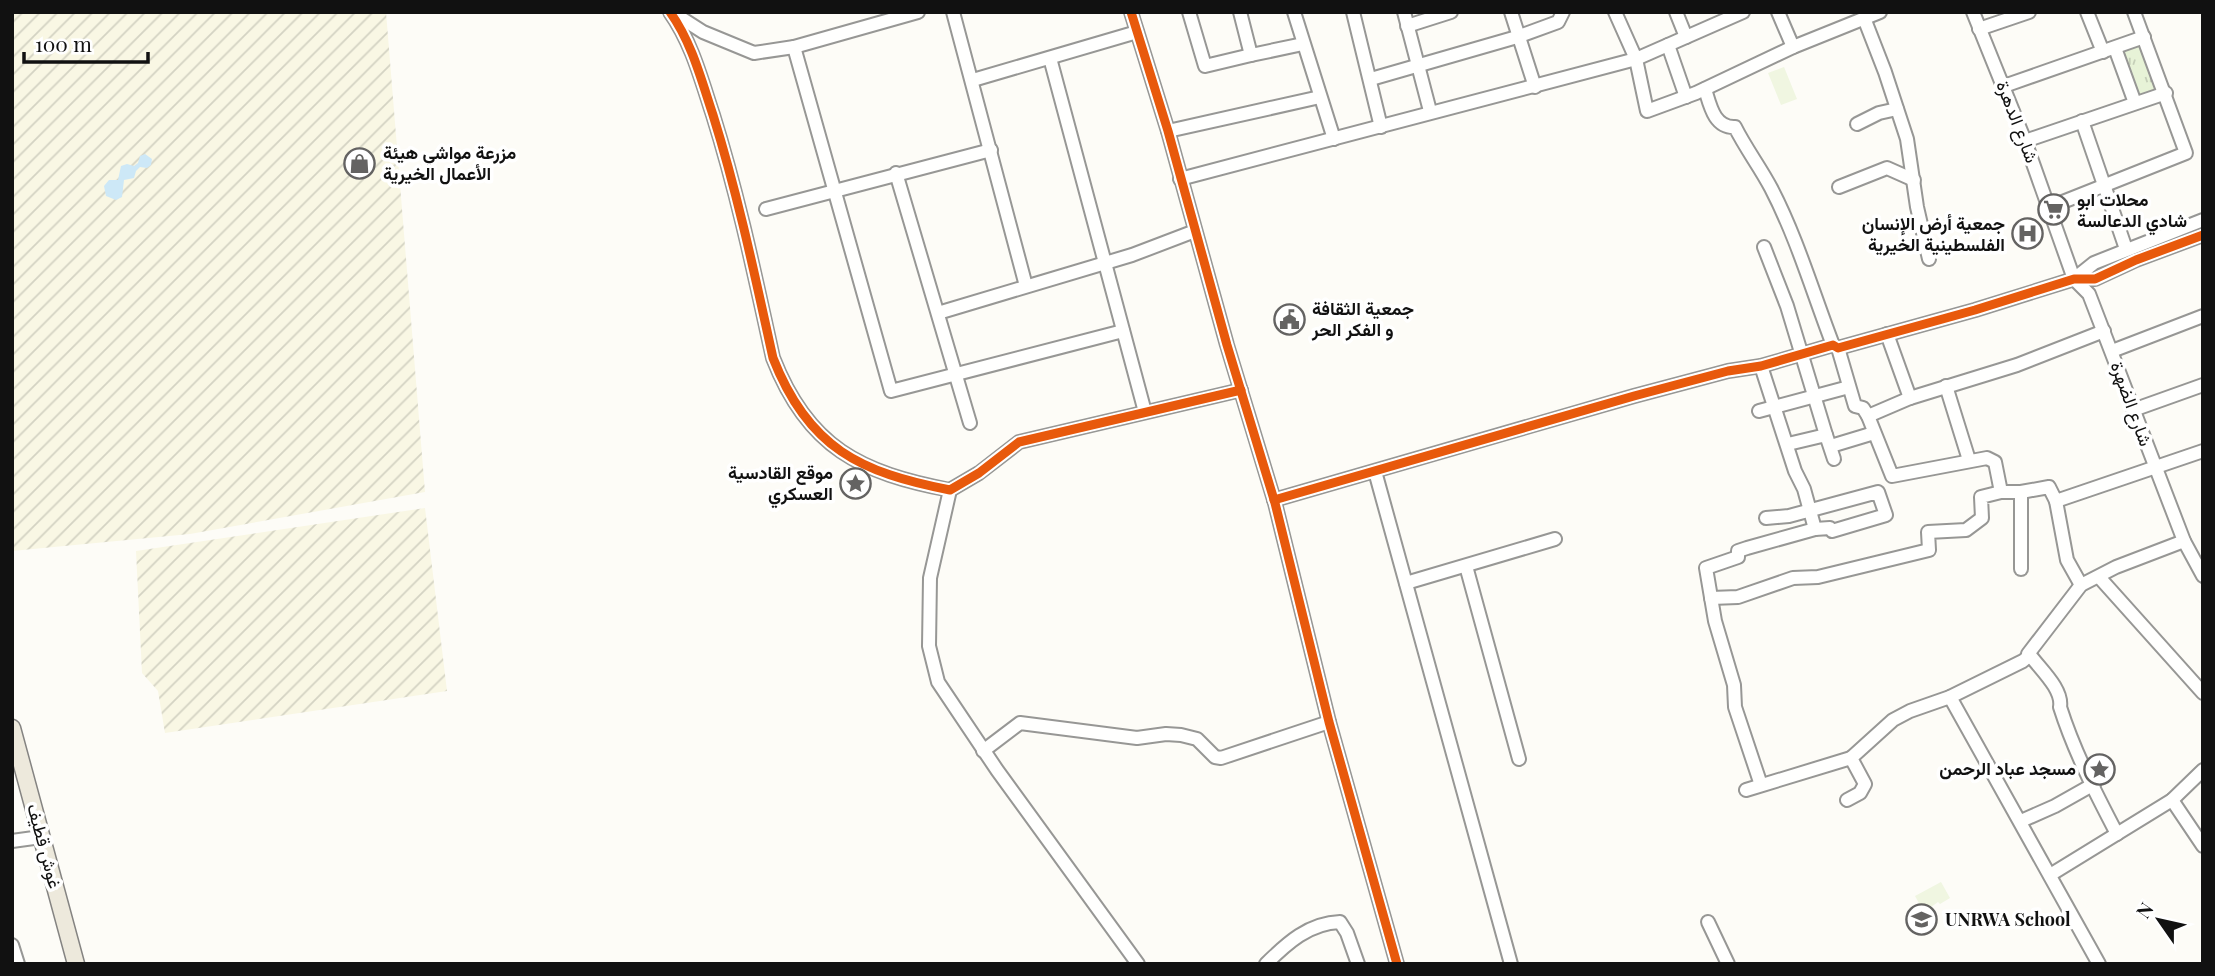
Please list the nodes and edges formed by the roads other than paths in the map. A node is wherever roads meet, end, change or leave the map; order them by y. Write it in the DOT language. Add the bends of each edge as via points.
graph roads {
  1 [pos="671,12"];
  2 [pos="918,12"];
  3 [pos="953,12"];
  4 [pos="1131,12"];
  5 [pos="1189,12"];
  6 [pos="1240,12"];
  7 [pos="1294,12"];
  8 [pos="1353,12"];
  9 [pos="1404,12"];
  10 [pos="1451,12"];
  11 [pos="1511,12"];
  12 [pos="1563,12"];
  13 [pos="1615,12"];
  14 [pos="1676,12"];
  15 [pos="1778,12"];
  16 [pos="1880,12"];
  17 [pos="1973,12"];
  18 [pos="2029,12"];
  19 [pos="2087,12"];
  20 [pos="2134,12"];
  21 [pos="1734,14"];
  22 [pos="1864,18"];
  23 [pos="1407,26"];
  24 [pos="1979,29"];
  25 [pos="1137,32"];
  26 [pos="1517,37"];
  27 [pos="1686,37"];
  28 [pos="2144,37"];
  29 [pos="1303,44"];
  30 [pos="1668,45"];
  31 [pos="794,47"];
  32 [pos="1793,47"];
  33 [pos="2109,50"];
  34 [pos="1251,55"];
  35 [pos="1050,58"];
  36 [pos="1636,59"];
  37 [pos="1416,65"];
  38 [pos="1371,79"];
  39 [pos="973,80"];
  40 [pos="2004,86"];
  41 [pos="1535,87"];
  42 [pos="1706,89"];
  43 [pos="2165,93"];
  44 [pos="1320,97"];
  45 [pos="1686,97"];
  46 [pos="2135,103"];
  47 [pos="1898,108"];
  48 [pos="1430,111"];
  49 [pos="2082,121"];
  50 [pos="1857,124"];
  51 [pos="1381,127"];
  52 [pos="1168,131"];
  53 [pos="1334,139"];
  54 [pos="2025,141"];
  55 [pos="991,149"];
  56 [pos="896,173"];
  57 [pos="1180,179"];
  58 [pos="1914,180"];
  59 [pos="2103,186"];
  60 [pos="1839,187"];
  61 [pos="835,190"];
  62 [pos="2050,207"];
  63 [pos="766,209"];
  64 [pos="2203,220"];
  65 [pos="1195,231"];
  66 [pos="2059,233"];
  67 [pos="2203,235"];
  68 [pos="1764,247"];
  69 [pos="2126,249"];
  70 [pos="1930,259"];
  71 [pos="1105,263"];
  72 [pos="2074,279"];
  73 [pos="1026,286"];
  74 [pos="937,313"];
  75 [pos="2203,316"];
  76 [pos="1123,331"];
  77 [pos="2104,331"];
  78 [pos="1887,334"];
  79 [pos="1835,347"];
  80 [pos="2112,351"];
  81 [pos="1803,354"];
  82 [pos="1760,366"];
  83 [pos="956,374"];
  84 [pos="1945,386"];
  85 [pos="2203,386"];
  86 [pos="1849,387"];
  87 [pos="1241,390"];
  88 [pos="1816,396"];
  89 [pos="1910,398"];
  90 [pos="1774,408"];
  91 [pos="2133,410"];
  92 [pos="1759,411"];
  93 [pos="1145,412"];
  94 [pos="1868,416"];
  95 [pos="970,423"];
  96 [pos="1874,433"];
  97 [pos="1829,440"];
  98 [pos="1788,444"];
  99 [pos="2201,455"];
  100 [pos="1835,459"];
  101 [pos="1969,460"];
  102 [pos="2155,468"];
  103 [pos="1376,475"];
  104 [pos="950,490"];
  105 [pos="2001,492"];
  106 [pos="2021,492"];
  107 [pos="1274,500"];
  108 [pos="2056,501"];
  109 [pos="1810,509"];
  110 [pos="1766,518"];
  111 [pos="1815,529"];
  112 [pos="1555,539"];
  113 [pos="2184,541"];
  114 [pos="1466,566"];
  115 [pos="2021,569"];
  116 [pos="2203,576"];
  117 [pos="2099,577"];
  118 [pos="1406,583"];
  119 [pos="2081,584"];
  120 [pos="1711,598"];
  121 [pos="2031,655"];
  122 [pos="2203,693"];
  123 [pos="1950,697"];
  124 [pos="1329,722"];
  125 [pos="12,728"];
  126 [pos="983,751"];
  127 [pos="1851,758"];
  128 [pos="1519,759"];
  129 [pos="2203,770"];
  130 [pos="2094,784"];
  131 [pos="1761,785"];
  132 [pos="1746,790"];
  133 [pos="1847,800"];
  134 [pos="2172,800"];
  135 [pos="2021,821"];
  136 [pos="2117,834"];
  137 [pos="41,837"];
  138 [pos="12,841"];
  139 [pos="2203,846"];
  140 [pos="2050,874"];
  141 [pos="1708,922"];
  142 [pos="12,945"];
  143 [pos="18,964"];
  144 [pos="76,964"];
  145 [pos="1138,964"];
  146 [pos="1266,964"];
  147 [pos="1358,964"];
  148 [pos="1397,964"];
  149 [pos="1511,964"];
  150 [pos="1728,964"];
  151 [pos="2099,964"];
  1 -- 31 [label="street" via="754,53"];
  1 -- 104 [label="street" via="696,62 738,201 773,358 795,403 820,435 857,461 887,476"];
  2 -- 31 [label="street"];
  3 -- 55 [label="street"];
  4 -- 25 [label="street"];
  5 -- 34 [label="street" via="1205,66"];
  6 -- 34 [label="street"];
  7 -- 29 [label="street"];
  8 -- 38 [label="street"];
  9 -- 23 [label="street"];
  10 -- 23 [label="street"];
  11 -- 26 [label="street"];
  12 -- 26 [label="street" via="1558,22"];
  13 -- 36 [label="street"];
  14 -- 27 [label="street"];
  15 -- 32 [label="street"];
  16 -- 22 [label="street"];
  17 -- 24 [label="street, شارع الدهرة"];
  18 -- 24 [label="street"];
  19 -- 33 [label="street"];
  20 -- 28 [label="street"];
  21 -- 27 [label="street"];
  22 -- 32 [label="street"];
  22 -- 47 [label="street"];
  23 -- 37 [label="street"];
  24 -- 40 [label="street, شارع الدهرة"];
  25 -- 35 [label="street"];
  25 -- 52 [label="street"];
  26 -- 37 [label="street"];
  26 -- 41 [label="street"];
  27 -- 30 [label="street"];
  28 -- 33 [label="street"];
  28 -- 43 [label="street"];
  29 -- 34 [label="street"];
  29 -- 44 [label="street"];
  30 -- 36 [label="street"];
  30 -- 45 [label="street"];
  31 -- 61 [label="street"];
  32 -- 42 [label="street"];
  33 -- 40 [label="street"];
  33 -- 46 [label="street"];
  35 -- 39 [label="street"];
  35 -- 71 [label="street"];
  36 -- 41 [label="street"];
  36 -- 45 [label="street" via="1647,111"];
  37 -- 38 [label="street"];
  37 -- 48 [label="street"];
  38 -- 51 [label="street"];
  40 -- 54 [label="street, شارع الدهرة"];
  41 -- 48 [label="street"];
  42 -- 45 [label="street"];
  42 -- 79 [label="street" via="1713,115 1723,125 1735,127 1770,187"];
  43 -- 46 [label="street"];
  43 -- 59 [label="street" via="2186,153"];
  44 -- 52 [label="street"];
  44 -- 53 [label="street"];
  46 -- 49 [label="street"];
  47 -- 50 [label="street"];
  47 -- 58 [label="street"];
  48 -- 51 [label="street"];
  49 -- 54 [label="street"];
  49 -- 59 [label="street"];
  51 -- 53 [label="street"];
  52 -- 57 [label="street"];
  53 -- 57 [label="street"];
  54 -- 62 [label="street, شارع الدهرة"];
  55 -- 56 [label="street"];
  55 -- 73 [label="street"];
  56 -- 61 [label="street"];
  56 -- 74 [label="street"];
  57 -- 65 [label="street"];
  58 -- 60 [label="street" via="1887,168"];
  58 -- 70 [label="street"];
  59 -- 62 [label="street"];
  59 -- 69 [label="street"];
  61 -- 63 [label="street"];
  61 -- 83 [label="street" via="891,391"];
  62 -- 66 [label="street, شارع الدهرة"];
  64 -- 69 [label="street"];
  65 -- 71 [label="street"];
  65 -- 87 [label="street"];
  66 -- 72 [label="street, شارع الضهرة"];
  67 -- 72 [label="street" via="2095,279"];
  68 -- 81 [label="street"];
  69 -- 72 [label="street" via="2094,263"];
  71 -- 73 [label="street"];
  71 -- 76 [label="street"];
  72 -- 77 [label="street, شارع الضهرة" via="2090,295"];
  72 -- 78 [label="street"];
  73 -- 74 [label="street"];
  74 -- 83 [label="street"];
  75 -- 80 [label="street"];
  76 -- 83 [label="street"];
  76 -- 93 [label="street"];
  77 -- 80 [label="street, شارع الضهرة"];
  77 -- 84 [label="street" via="2017,365"];
  78 -- 79 [label="street"];
  78 -- 89 [label="street"];
  79 -- 81 [label="street"];
  79 -- 86 [label="street"];
  80 -- 91 [label="street, شارع الضهرة"];
  81 -- 82 [label="street"];
  81 -- 88 [label="street"];
  82 -- 90 [label="street"];
  82 -- 107 [label="street" via="1623,399"];
  83 -- 95 [label="street"];
  84 -- 89 [label="street"];
  84 -- 101 [label="street"];
  85 -- 91 [label="street"];
  86 -- 88 [label="street"];
  86 -- 94 [label="street" via="1855,406"];
  87 -- 93 [label="street"];
  87 -- 107 [label="street"];
  88 -- 90 [label="street"];
  88 -- 97 [label="street"];
  89 -- 94 [label="street"];
  90 -- 92 [label="street"];
  90 -- 98 [label="street"];
  91 -- 102 [label="street, شارع الضهرة"];
  93 -- 104 [label="street" via="1019,442"];
  94 -- 96 [label="street"];
  96 -- 97 [label="street"];
  96 -- 101 [label="street" via="1892,476"];
  97 -- 98 [label="street"];
  97 -- 100 [label="street"];
  98 -- 109 [label="street"];
  99 -- 102 [label="street"];
  101 -- 105 [label="street" via="1994,462"];
  102 -- 108 [label="street"];
  102 -- 113 [label="street, شارع الضهرة"];
  103 -- 118 [label="street"];
  104 -- 126 [label="street" via="930,578 929,646 938,682"];
  105 -- 106 [label="street"];
  105 -- 120 [label="street" via="1981,497 1982,518 1966,530 1928,532 1929,550 1818,577 1793,578 1738,597"];
  106 -- 108 [label="street" via="2049,487"];
  106 -- 115 [label="street"];
  107 -- 124 [label="street"];
  108 -- 119 [label="street" via="2067,560"];
  109 -- 110 [label="street"];
  109 -- 111 [label="street"];
  109 -- 111 [label="street" via="1878,492 1886,516 1832,531"];
  111 -- 120 [label="street" via="1738,551 1738,557 1706,568"];
  112 -- 114 [label="street"];
  113 -- 116 [label="street, شارع الضهرة"];
  113 -- 117 [label="street"];
  114 -- 118 [label="street"];
  114 -- 128 [label="street"];
  117 -- 119 [label="street"];
  117 -- 122 [label="street"];
  118 -- 149 [label="street"];
  119 -- 121 [label="street"];
  120 -- 131 [label="street" via="1734,685 1735,707"];
  121 -- 123 [label="street"];
  121 -- 130 [label="street" via="2058,692 2076,755"];
  123 -- 127 [label="street" via="1894,720"];
  123 -- 135 [label="street"];
  124 -- 126 [label="street" via="1221,758 1197,739 1181,735 1137,738 1020,723"];
  124 -- 148 [label="street"];
  125 -- 137 [label="main road, غوش قطيف"];
  126 -- 145 [label="street"];
  127 -- 131 [label="street"];
  127 -- 133 [label="street" via="1865,784"];
  129 -- 134 [label="street"];
  130 -- 135 [label="street"];
  130 -- 136 [label="street"];
  131 -- 132 [label="street"];
  134 -- 136 [label="street"];
  134 -- 139 [label="street"];
  135 -- 140 [label="street"];
  136 -- 140 [label="street"];
  137 -- 138 [label="street"];
  137 -- 144 [label="main road, غوش قطيف"];
  140 -- 151 [label="street"];
  141 -- 150 [label="street"];
  142 -- 143 [label="street"];
  146 -- 147 [label="street" via="1293,939 1327,922 1340,922"];
}
